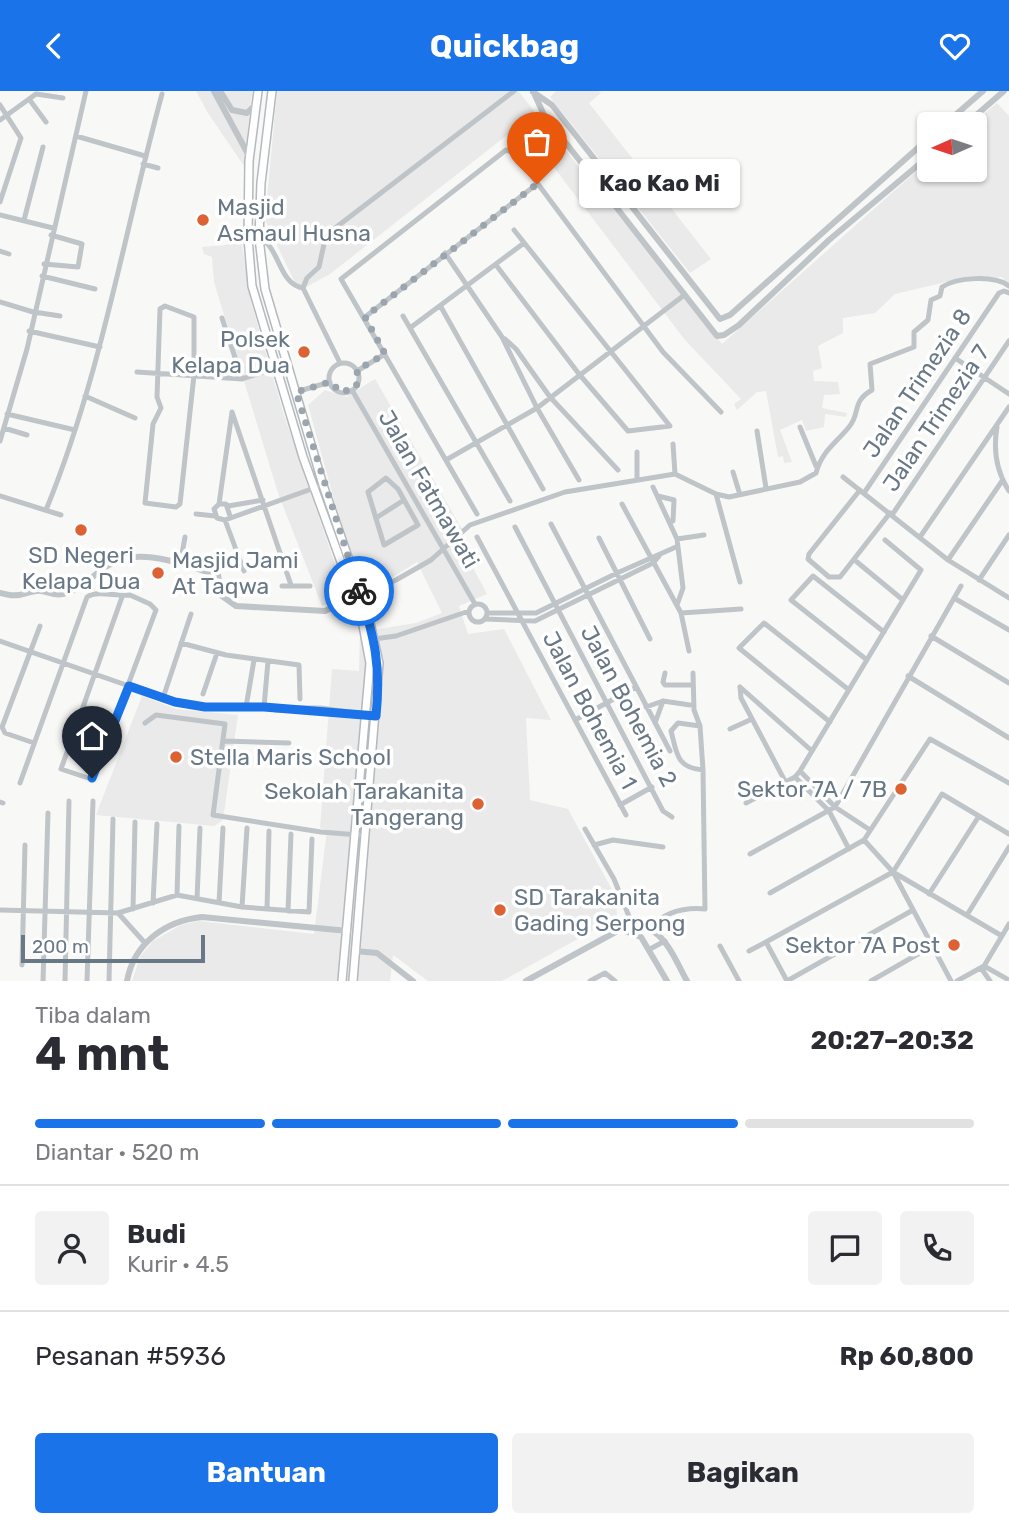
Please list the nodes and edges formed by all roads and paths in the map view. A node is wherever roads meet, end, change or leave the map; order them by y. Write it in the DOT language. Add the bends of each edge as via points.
graph roads {
  1 [pos="86,91"];
  2 [pos="214,91"];
  3 [pos="220,91"];
  4 [pos="258,91"];
  5 [pos="272,91"];
  6 [pos="514,91"];
  7 [pos="548,91"];
  8 [pos="983,91"];
  9 [pos="1004,91"];
  10 [pos="533,92"];
  11 [pos="162,94"];
  12 [pos="63,98"];
  13 [pos="29,99"];
  14 [pos="540,99"];
  15 [pos="256,104"];
  16 [pos="0,105"];
  17 [pos="959,112"];
  18 [pos="980,112"];
  19 [pos="7,116"];
  20 [pos="0,120"];
  21 [pos="46,122"];
  22 [pos="76,137"];
  23 [pos="43,147"];
  24 [pos="917,149"];
  25 [pos="145,156"];
  26 [pos="249,156"];
  27 [pos="143,164"];
  28 [pos="917,166"];
  29 [pos="158,169"];
  30 [pos="249,181"];
  31 [pos="261,183"];
  32 [pos="537,184"];
  33 [pos="0,202"];
  34 [pos="630,206"];
  35 [pos="0,215"];
  36 [pos="621,215"];
  37 [pos="24,220"];
  38 [pos="514,230"];
  39 [pos="52,232"];
  40 [pos="259,238"];
  41 [pos="524,243"];
  42 [pos="0,251"];
  43 [pos="445,253"];
  44 [pos="9,254"];
  45 [pos="44,264"];
  46 [pos="496,265"];
  47 [pos="42,276"];
  48 [pos="468,286"];
  49 [pos="1009,286"];
  50 [pos="303,288"];
  51 [pos="95,289"];
  52 [pos="1009,293"];
  53 [pos="683,296"];
  54 [pos="0,302"];
  55 [pos="441,307"];
  56 [pos="34,312"];
  57 [pos="730,315"];
  58 [pos="60,316"];
  59 [pos="403,316"];
  60 [pos="365,317"];
  61 [pos="222,318"];
  62 [pos="719,319"];
  63 [pos="642,325"];
  64 [pos="738,325"];
  65 [pos="410,328"];
  66 [pos="29,331"];
  67 [pos="720,336"];
  68 [pos="502,337"];
  69 [pos="1009,341"];
  70 [pos="100,347"];
  71 [pos="16,350"];
  72 [pos="25,352"];
  73 [pos="608,352"];
  74 [pos="385,354"];
  75 [pos="955,358"];
  76 [pos="340,363"];
  77 [pos="287,364"];
  78 [pos="276,367"];
  79 [pos="357,370"];
  80 [pos="137,372"];
  81 [pos="159,374"];
  82 [pos="579,374"];
  83 [pos="194,375"];
  84 [pos="984,378"];
  85 [pos="242,379"];
  86 [pos="330,382"];
  87 [pos="352,390"];
  88 [pos="296,392"];
  89 [pos="1009,394"];
  90 [pos="85,397"];
  91 [pos="550,397"];
  92 [pos="1009,407"];
  93 [pos="537,408"];
  94 [pos="721,412"];
  95 [pos="7,414"];
  96 [pos="135,418"];
  97 [pos="507,423"];
  98 [pos="998,424"];
  99 [pos="3,426"];
  100 [pos="800,427"];
  101 [pos="75,430"];
  102 [pos="757,431"];
  103 [pos="27,435"];
  104 [pos="0,441"];
  105 [pos="477,441"];
  106 [pos="673,444"];
  107 [pos="638,452"];
  108 [pos="446,460"];
  109 [pos="817,469"];
  110 [pos="618,470"];
  111 [pos="733,472"];
  112 [pos="675,474"];
  113 [pos="843,477"];
  114 [pos="637,478"];
  115 [pos="579,480"];
  116 [pos="1002,481"];
  117 [pos="406,484"];
  118 [pos="323,485"];
  119 [pos="653,487"];
  120 [pos="314,488"];
  121 [pos="766,488"];
  122 [pos="398,489"];
  123 [pos="543,489"];
  124 [pos="862,491"];
  125 [pos="1009,491"];
  126 [pos="716,494"];
  127 [pos="740,495"];
  128 [pos="0,496"];
  129 [pos="658,496"];
  130 [pos="261,499"];
  131 [pos="404,500"];
  132 [pos="510,501"];
  133 [pos="270,502"];
  134 [pos="219,504"];
  135 [pos="622,504"];
  136 [pos="228,506"];
  137 [pos="264,506"];
  138 [pos="46,510"];
  139 [pos="196,514"];
  140 [pos="477,514"];
  141 [pos="891,514"];
  142 [pos="61,515"];
  143 [pos="215,516"];
  144 [pos="228,518"];
  145 [pos="376,518"];
  146 [pos="551,524"];
  147 [pos="673,524"];
  148 [pos="515,527"];
  149 [pos="704,535"];
  150 [pos="1009,535"];
  151 [pos="185,537"];
  152 [pos="477,537"];
  153 [pos="920,537"];
  154 [pos="599,538"];
  155 [pos="677,539"];
  156 [pos="886,540"];
  157 [pos="676,547"];
  158 [pos="444,550"];
  159 [pos="948,559"];
  160 [pos="652,560"];
  161 [pos="857,562"];
  162 [pos="180,565"];
  163 [pos="244,571"];
  164 [pos="617,573"];
  165 [pos="840,577"];
  166 [pos="620,579"];
  167 [pos="979,580"];
  168 [pos="740,582"];
  169 [pos="291,585"];
  170 [pos="282,586"];
  171 [pos="310,586"];
  172 [pos="961,586"];
  173 [pos="587,591"];
  174 [pos="0,593"];
  175 [pos="357,596"];
  176 [pos="122,597"];
  177 [pos="954,598"];
  178 [pos="1009,598"];
  179 [pos="903,600"];
  180 [pos="475,604"];
  181 [pos="556,605"];
  182 [pos="677,605"];
  183 [pos="741,608"];
  184 [pos="469,611"];
  185 [pos="681,613"];
  186 [pos="191,614"];
  187 [pos="519,615"];
  188 [pos="487,616"];
  189 [pos="523,622"];
  190 [pos="40,626"];
  191 [pos="1009,630"];
  192 [pos="884,632"];
  193 [pos="931,636"];
  194 [pos="374,639"];
  195 [pos="650,639"];
  196 [pos="0,641"];
  197 [pos="181,643"];
  198 [pos="30,651"];
  199 [pos="688,651"];
  200 [pos="217,653"];
  201 [pos="254,660"];
  202 [pos="867,660"];
  203 [pos="268,661"];
  204 [pos="63,663"];
  205 [pos="665,673"];
  206 [pos="693,673"];
  207 [pos="96,674"];
  208 [pos="908,676"];
  209 [pos="1009,683"];
  210 [pos="693,685"];
  211 [pos="129,686"];
  212 [pos="248,687"];
  213 [pos="636,687"];
  214 [pos="265,688"];
  215 [pos="849,690"];
  216 [pos="203,695"];
  217 [pos="163,698"];
  218 [pos="300,699"];
  219 [pos="663,701"];
  220 [pos="607,703"];
  221 [pos="690,705"];
  222 [pos="226,706"];
  223 [pos="246,706"];
  224 [pos="265,707"];
  225 [pos="646,707"];
  226 [pos="366,714"];
  227 [pos="376,716"];
  228 [pos="752,719"];
  229 [pos="575,720"];
  230 [pos="830,722"];
  231 [pos="145,723"];
  232 [pos="655,723"];
  233 [pos="225,724"];
  234 [pos="699,726"];
  235 [pos="1,727"];
  236 [pos="730,729"];
  237 [pos="1009,738"];
  238 [pos="224,741"];
  239 [pos="34,743"];
  240 [pos="289,743"];
  241 [pos="670,751"];
  242 [pos="812,751"];
  243 [pos="703,770"];
  244 [pos="800,771"];
  245 [pos="796,777"];
  246 [pos="20,783"];
  247 [pos="786,783"];
  248 [pos="1009,783"];
  249 [pos="652,787"];
  250 [pos="69,801"];
  251 [pos="93,801"];
  252 [pos="746,803"];
  253 [pos="620,805"];
  254 [pos="832,809"];
  255 [pos="48,813"];
  256 [pos="626,815"];
  257 [pos="979,816"];
  258 [pos="672,817"];
  259 [pos="113,819"];
  260 [pos="135,822"];
  261 [pos="157,824"];
  262 [pos="179,827"];
  263 [pos="200,828"];
  264 [pos="223,828"];
  265 [pos="247,828"];
  266 [pos="585,829"];
  267 [pos="870,830"];
  268 [pos="269,831"];
  269 [pos="291,834"];
  270 [pos="1009,834"];
  271 [pos="356,835"];
  272 [pos="365,835"];
  273 [pos="312,839"];
  274 [pos="864,840"];
  275 [pos="25,845"];
  276 [pos="594,845"];
  277 [pos="663,847"];
  278 [pos="1009,847"];
  279 [pos="849,849"];
  280 [pos="750,854"];
  281 [pos="893,872"];
  282 [pos="770,893"];
  283 [pos="929,894"];
  284 [pos="177,895"];
  285 [pos="197,899"];
  286 [pos="153,903"];
  287 [pos="219,903"];
  288 [pos="242,907"];
  289 [pos="133,909"];
  290 [pos="267,909"];
  291 [pos="0,910"];
  292 [pos="913,910"];
  293 [pos="23,911"];
  294 [pos="288,911"];
  295 [pos="45,912"];
  296 [pos="115,913"];
  297 [pos="66,914"];
  298 [pos="90,914"];
  299 [pos="967,915"];
  300 [pos="1009,924"];
  301 [pos="633,925"];
  302 [pos="649,928"];
  303 [pos="621,929"];
  304 [pos="348,931"];
  305 [pos="636,934"];
  306 [pos="1002,936"];
  307 [pos="665,941"];
  308 [pos="766,942"];
  309 [pos="145,943"];
  310 [pos="720,946"];
  311 [pos="932,946"];
  312 [pos="650,949"];
  313 [pos="355,951"];
  314 [pos="749,951"];
  315 [pos="22,965"];
  316 [pos="982,967"];
  317 [pos="43,981"];
  318 [pos="65,981"];
  319 [pos="87,981"];
  320 [pos="109,981"];
  321 [pos="127,981"];
  322 [pos="342,981"];
  323 [pos="353,981"];
  324 [pos="414,981"];
  325 [pos="526,981"];
  326 [pos="590,981"];
  327 [pos="615,981"];
  328 [pos="667,981"];
  329 [pos="687,981"];
  330 [pos="739,981"];
  331 [pos="787,981"];
  332 [pos="871,981"];
  333 [pos="951,981"];
  334 [pos="957,981"];
  335 [pos="990,981"];
  336 [pos="1009,981"];
  1 -- 22 [label="street"];
  2 -- 26 [label="street"];
  3 -- 15 [label="street" via="232,110 247,113"];
  4 -- 15 [label="main road"];
  5 -- 31 [label="main road"];
  6 -- 50 [label="street" via="326,235 319,267"];
  7 -- 14 [label="street"];
  8 -- 17 [label="street"];
  9 -- 18 [label="street"];
  10 -- 14 [label="street"];
  11 -- 25 [label="street"];
  12 -- 13 [label="street" via="37,93"];
  13 -- 19 [label="street"];
  13 -- 21 [label="street"];
  14 -- 34 [label="street" via="552,105"];
  14 -- 36 [label="street" via="544,115"];
  15 -- 26 [label="main road"];
  16 -- 19 [label="street"];
  19 -- 20 [label="street"];
  19 -- 33 [label="street" via="21,138"];
  22 -- 25 [label="street"];
  22 -- 39 [label="street"];
  23 -- 37 [label="street"];
  24 -- 57 [label="street"];
  25 -- 27 [label="street"];
  26 -- 30 [label="main road"];
  27 -- 29 [label="street"];
  27 -- 70 [label="street"];
  28 -- 64 [label="street"];
  30 -- 31 [label="main road"];
  30 -- 78 [label="main road" via="252,286"];
  31 -- 40 [label="main road"];
  32 -- 43 [label="street"];
  32 -- 60 [label="street" via="511,150 506,150 341,279"];
  32 -- 63 [label="street"];
  34 -- 36 [label="street"];
  34 -- 62 [label="street"];
  35 -- 37 [label="street"];
  36 -- 53 [label="street"];
  37 -- 39 [label="street"];
  38 -- 41 [label="street"];
  39 -- 45 [label="street"];
  39 -- 45 [label="street" via="82,244 78,267"];
  40 -- 50 [label="street" via="267,242 293,284"];
  40 -- 77 [label="main road" via="265,289"];
  41 -- 46 [label="street"];
  41 -- 73 [label="street"];
  42 -- 44 [label="street"];
  43 -- 48 [label="street"];
  43 -- 60 [label="street"];
  45 -- 47 [label="street"];
  46 -- 48 [label="street"];
  46 -- 82 [label="street"];
  47 -- 51 [label="street"];
  47 -- 56 [label="street"];
  48 -- 55 [label="street"];
  48 -- 68 [label="street"];
  49 -- 109 [label="street" via="999,279 942,287 940,296 931,300 928,320 914,333 914,347 870,364 872,390 859,399 853,422 821,456"];
  50 -- 76 [label="street"];
  52 -- 75 [label="street, Jalan Trimezia 8" via="999,293"];
  53 -- 63 [label="street"];
  53 -- 67 [label="street"];
  54 -- 56 [label="street"];
  55 -- 65 [label="street"];
  55 -- 97 [label="street"];
  56 -- 58 [label="street"];
  56 -- 66 [label="street"];
  57 -- 62 [label="street"];
  57 -- 64 [label="street" via="731,322"];
  59 -- 65 [label="street"];
  60 -- 74 [label="street"];
  61 -- 85 [label="street"];
  62 -- 67 [label="street"];
  63 -- 73 [label="street"];
  63 -- 94 [label="street"];
  64 -- 67 [label="street"];
  65 -- 105 [label="street"];
  66 -- 70 [label="street"];
  66 -- 72 [label="street"];
  68 -- 91 [label="street"];
  68 -- 93 [label="street"];
  69 -- 84 [label="street, Jalan Trimezia 7"];
  70 -- 90 [label="street"];
  71 -- 72 [label="street"];
  72 -- 95 [label="street"];
  73 -- 82 [label="street"];
  73 -- 82 [label="street" via="670,426 628,431"];
  74 -- 79 [label="street"];
  74 -- 108 [label="street"];
  75 -- 84 [label="street"];
  75 -- 124 [label="street, Jalan Trimezia 8"];
  76 -- 79 [label="street"];
  76 -- 86 [label="street" via="332,368"];
  77 -- 78 [label="street"];
  77 -- 88 [label="main road"];
  78 -- 85 [label="street"];
  78 -- 120 [label="main road"];
  79 -- 87 [label="street" via="358,382"];
  80 -- 81 [label="street"];
  81 -- 83 [label="street"];
  81 -- 83 [label="street" via="160,309 165,306 194,317"];
  81 -- 83 [label="street" via="156,397 161,413 153,424 148,505 180,504"];
  82 -- 91 [label="street"];
  83 -- 85 [label="street"];
  84 -- 89 [label="street"];
  84 -- 141 [label="street, Jalan Trimezia 7"];
  86 -- 87 [label="street" via="337,391"];
  86 -- 88 [label="street"];
  87 -- 117 [label="street, Jalan Fatmawati"];
  88 -- 118 [label="main road"];
  90 -- 96 [label="street"];
  90 -- 101 [label="street"];
  91 -- 93 [label="street"];
  91 -- 110 [label="street"];
  92 -- 98 [label="street"];
  93 -- 97 [label="street"];
  93 -- 115 [label="street"];
  95 -- 99 [label="street"];
  95 -- 101 [label="street"];
  97 -- 105 [label="street"];
  97 -- 123 [label="street"];
  98 -- 116 [label="street" via="994,443"];
  98 -- 153 [label="street"];
  99 -- 103 [label="street"];
  99 -- 104 [label="street"];
  100 -- 109 [label="street"];
  101 -- 138 [label="street"];
  102 -- 121 [label="street"];
  105 -- 108 [label="street"];
  105 -- 132 [label="street"];
  106 -- 112 [label="street"];
  107 -- 114 [label="street"];
  108 -- 140 [label="street"];
  109 -- 121 [label="street" via="800,482"];
  111 -- 127 [label="street"];
  112 -- 114 [label="street"];
  112 -- 126 [label="street"];
  113 -- 124 [label="street"];
  114 -- 158 [label="street" via="565,492 489,516 470,524"];
  116 -- 125 [label="street"];
  116 -- 159 [label="street"];
  117 -- 122 [label="street"];
  117 -- 158 [label="street, Jalan Fatmawati"];
  118 -- 120 [label="street"];
  118 -- 175 [label="main road"];
  119 -- 129 [label="street"];
  120 -- 133 [label="street"];
  120 -- 175 [label="main road"];
  121 -- 127 [label="street"];
  122 -- 131 [label="street"];
  122 -- 145 [label="street" via="386,478 368,490"];
  124 -- 141 [label="street"];
  124 -- 165 [label="street, Jalan Trimezia 8" via="809,554 808,559 829,577"];
  126 -- 127 [label="street"];
  126 -- 168 [label="street"];
  128 -- 138 [label="street"];
  129 -- 147 [label="street"];
  129 -- 147 [label="street" via="674,500"];
  130 -- 133 [label="street"];
  130 -- 134 [label="street" via="232,412"];
  130 -- 136 [label="street"];
  130 -- 137 [label="street"];
  131 -- 145 [label="street"];
  131 -- 145 [label="street" via="418,525 384,545"];
  133 -- 137 [label="street"];
  134 -- 136 [label="street"];
  134 -- 143 [label="street"];
  135 -- 160 [label="street"];
  136 -- 144 [label="street"];
  137 -- 144 [label="street"];
  137 -- 169 [label="street"];
  138 -- 142 [label="street"];
  139 -- 143 [label="street"];
  141 -- 153 [label="street"];
  141 -- 165 [label="street, Jalan Trimezia 7"];
  143 -- 144 [label="street"];
  144 -- 163 [label="street"];
  146 -- 173 [label="street"];
  147 -- 155 [label="street"];
  148 -- 181 [label="street, Jalan Bohemia 2"];
  149 -- 155 [label="street"];
  150 -- 167 [label="street"];
  151 -- 162 [label="street"];
  152 -- 187 [label="street, Jalan Bohemia 1"];
  153 -- 159 [label="street"];
  154 -- 164 [label="street"];
  155 -- 157 [label="street"];
  156 -- 179 [label="street" via="921,570"];
  157 -- 160 [label="street"];
  157 -- 182 [label="street" via="683,588"];
  158 -- 175 [label="street" via="396,580"];
  158 -- 180 [label="street, Jalan Fatmawati"];
  159 -- 167 [label="street"];
  160 -- 164 [label="street"];
  160 -- 166 [label="street"];
  160 -- 182 [label="street"];
  161 -- 179 [label="street"];
  162 -- 174 [label="street" via="151,557 129,558 62,595"];
  162 -- 175 [label="street" via="218,575 222,596 236,606 325,611"];
  164 -- 166 [label="street"];
  164 -- 173 [label="street"];
  166 -- 173 [label="street"];
  166 -- 195 [label="street"];
  167 -- 178 [label="street"];
  169 -- 170 [label="street"];
  169 -- 171 [label="street"];
  172 -- 177 [label="street"];
  173 -- 181 [label="street"];
  173 -- 213 [label="street"];
  175 -- 194 [label="main road"];
  175 -- 226 [label="main road" via="370,663"];
  176 -- 204 [label="street" via="89,594"];
  176 -- 207 [label="street"];
  176 -- 211 [label="street" via="130,595 156,608"];
  177 -- 191 [label="street"];
  177 -- 193 [label="street"];
  179 -- 192 [label="street"];
  180 -- 184 [label="street"];
  180 -- 188 [label="street" via="484,605"];
  181 -- 187 [label="street"];
  181 -- 189 [label="street" via="535,621"];
  181 -- 220 [label="street, Jalan Bohemia 2"];
  182 -- 185 [label="street"];
  183 -- 185 [label="street"];
  184 -- 188 [label="street" via="475,622"];
  184 -- 194 [label="street"];
  185 -- 199 [label="street"];
  186 -- 197 [label="street"];
  187 -- 188 [label="street"];
  187 -- 189 [label="street, Jalan Bohemia 1"];
  188 -- 189 [label="street"];
  189 -- 229 [label="street, Jalan Bohemia 1"];
  190 -- 198 [label="street"];
  192 -- 202 [label="street"];
  192 -- 202 [label="street" via="813,576 790,600"];
  193 -- 208 [label="street"];
  193 -- 209 [label="street"];
  194 -- 227 [label="main road" via="379,663"];
  196 -- 198 [label="street"];
  197 -- 200 [label="street"];
  197 -- 217 [label="street"];
  198 -- 204 [label="street"];
  198 -- 235 [label="street"];
  200 -- 201 [label="street"];
  200 -- 216 [label="street"];
  201 -- 203 [label="street"];
  201 -- 212 [label="street"];
  202 -- 215 [label="street"];
  203 -- 214 [label="street"];
  203 -- 218 [label="street" via="299,665"];
  204 -- 207 [label="street"];
  204 -- 239 [label="street"];
  205 -- 210 [label="street" via="665,685"];
  206 -- 210 [label="street"];
  207 -- 211 [label="street"];
  207 -- 211 [label="street" via="61,769 94,776"];
  208 -- 237 [label="street"];
  208 -- 254 [label="street"];
  210 -- 234 [label="street"];
  211 -- 217 [label="street"];
  212 -- 214 [label="street"];
  212 -- 223 [label="street"];
  213 -- 220 [label="street"];
  213 -- 225 [label="street"];
  214 -- 224 [label="street"];
  215 -- 230 [label="street"];
  215 -- 230 [label="street" via="766,625 760,625 739,648"];
  217 -- 222 [label="street"];
  219 -- 221 [label="street"];
  219 -- 225 [label="street"];
  219 -- 232 [label="street"];
  220 -- 229 [label="street"];
  220 -- 249 [label="street, Jalan Bohemia 2"];
  222 -- 223 [label="street"];
  222 -- 233 [label="street"];
  223 -- 224 [label="street"];
  224 -- 226 [label="street"];
  225 -- 232 [label="street"];
  226 -- 227 [label="street"];
  226 -- 271 [label="main road"];
  227 -- 272 [label="main road"];
  228 -- 236 [label="street"];
  228 -- 242 [label="street" via="740,687"];
  228 -- 247 [label="street"];
  229 -- 253 [label="street, Jalan Bohemia 1"];
  230 -- 242 [label="street"];
  231 -- 233 [label="street" via="156,715"];
  232 -- 241 [label="street"];
  233 -- 238 [label="street"];
  234 -- 243 [label="street"];
  234 -- 243 [label="street" via="678,723 671,731 683,765"];
  235 -- 239 [label="street" via="5,733"];
  238 -- 240 [label="street"];
  238 -- 271 [label="street" via="214,815"];
  239 -- 246 [label="street"];
  242 -- 244 [label="street"];
  243 -- 302 [label="street" via="705,909 682,909 660,917"];
  244 -- 245 [label="street"];
  244 -- 254 [label="street"];
  245 -- 247 [label="street"];
  245 -- 254 [label="street"];
  247 -- 252 [label="street"];
  248 -- 267 [label="street" via="930,739"];
  249 -- 253 [label="street"];
  249 -- 258 [label="street, Jalan Bohemia 2" via="663,811"];
  250 -- 297 [label="street"];
  251 -- 298 [label="street"];
  253 -- 256 [label="street, Jalan Bohemia 1"];
  254 -- 267 [label="street"];
  254 -- 279 [label="street"];
  254 -- 280 [label="street"];
  255 -- 295 [label="street"];
  257 -- 270 [label="street"];
  257 -- 281 [label="street" via="942,794"];
  257 -- 283 [label="street"];
  259 -- 296 [label="street"];
  260 -- 289 [label="street"];
  261 -- 286 [label="street"];
  262 -- 284 [label="street"];
  263 -- 285 [label="street"];
  264 -- 287 [label="street"];
  265 -- 288 [label="street"];
  266 -- 276 [label="street"];
  267 -- 274 [label="street"];
  268 -- 290 [label="street"];
  269 -- 294 [label="street"];
  271 -- 272 [label="street"];
  271 -- 304 [label="main road"];
  272 -- 313 [label="main road"];
  273 -- 294 [label="street" via="309,912"];
  274 -- 279 [label="street"];
  274 -- 281 [label="street"];
  275 -- 293 [label="street"];
  276 -- 277 [label="street" via="613,840"];
  276 -- 301 [label="street"];
  278 -- 299 [label="street"];
  279 -- 282 [label="street"];
  281 -- 283 [label="street"];
  281 -- 292 [label="street"];
  281 -- 308 [label="street"];
  283 -- 299 [label="street"];
  284 -- 285 [label="street"];
  284 -- 286 [label="street"];
  285 -- 287 [label="street"];
  286 -- 289 [label="street"];
  287 -- 288 [label="street"];
  288 -- 290 [label="street"];
  289 -- 296 [label="street"];
  290 -- 294 [label="street"];
  291 -- 293 [label="street"];
  292 -- 311 [label="street"];
  292 -- 331 [label="street"];
  293 -- 295 [label="street"];
  293 -- 315 [label="street"];
  295 -- 297 [label="street"];
  295 -- 317 [label="street"];
  296 -- 298 [label="street"];
  296 -- 309 [label="street"];
  296 -- 320 [label="street"];
  297 -- 298 [label="street"];
  297 -- 318 [label="street"];
  298 -- 319 [label="street"];
  299 -- 306 [label="street"];
  300 -- 306 [label="street"];
  301 -- 302 [label="street"];
  301 -- 303 [label="street"];
  301 -- 305 [label="street"];
  302 -- 307 [label="street"];
  303 -- 305 [label="street"];
  303 -- 325 [label="street"];
  304 -- 309 [label="street" via="202,917 169,925"];
  304 -- 322 [label="main road"];
  305 -- 312 [label="street"];
  306 -- 316 [label="street"];
  307 -- 312 [label="street"];
  307 -- 329 [label="street"];
  308 -- 314 [label="street"];
  308 -- 331 [label="street"];
  309 -- 321 [label="street"];
  310 -- 330 [label="street"];
  311 -- 332 [label="street"];
  311 -- 333 [label="street"];
  312 -- 328 [label="street"];
  313 -- 323 [label="main road"];
  313 -- 324 [label="street" via="377,953"];
  316 -- 334 [label="street"];
  316 -- 335 [label="street"];
  316 -- 336 [label="street"];
  326 -- 327 [label="street" via="609,974"];
}
